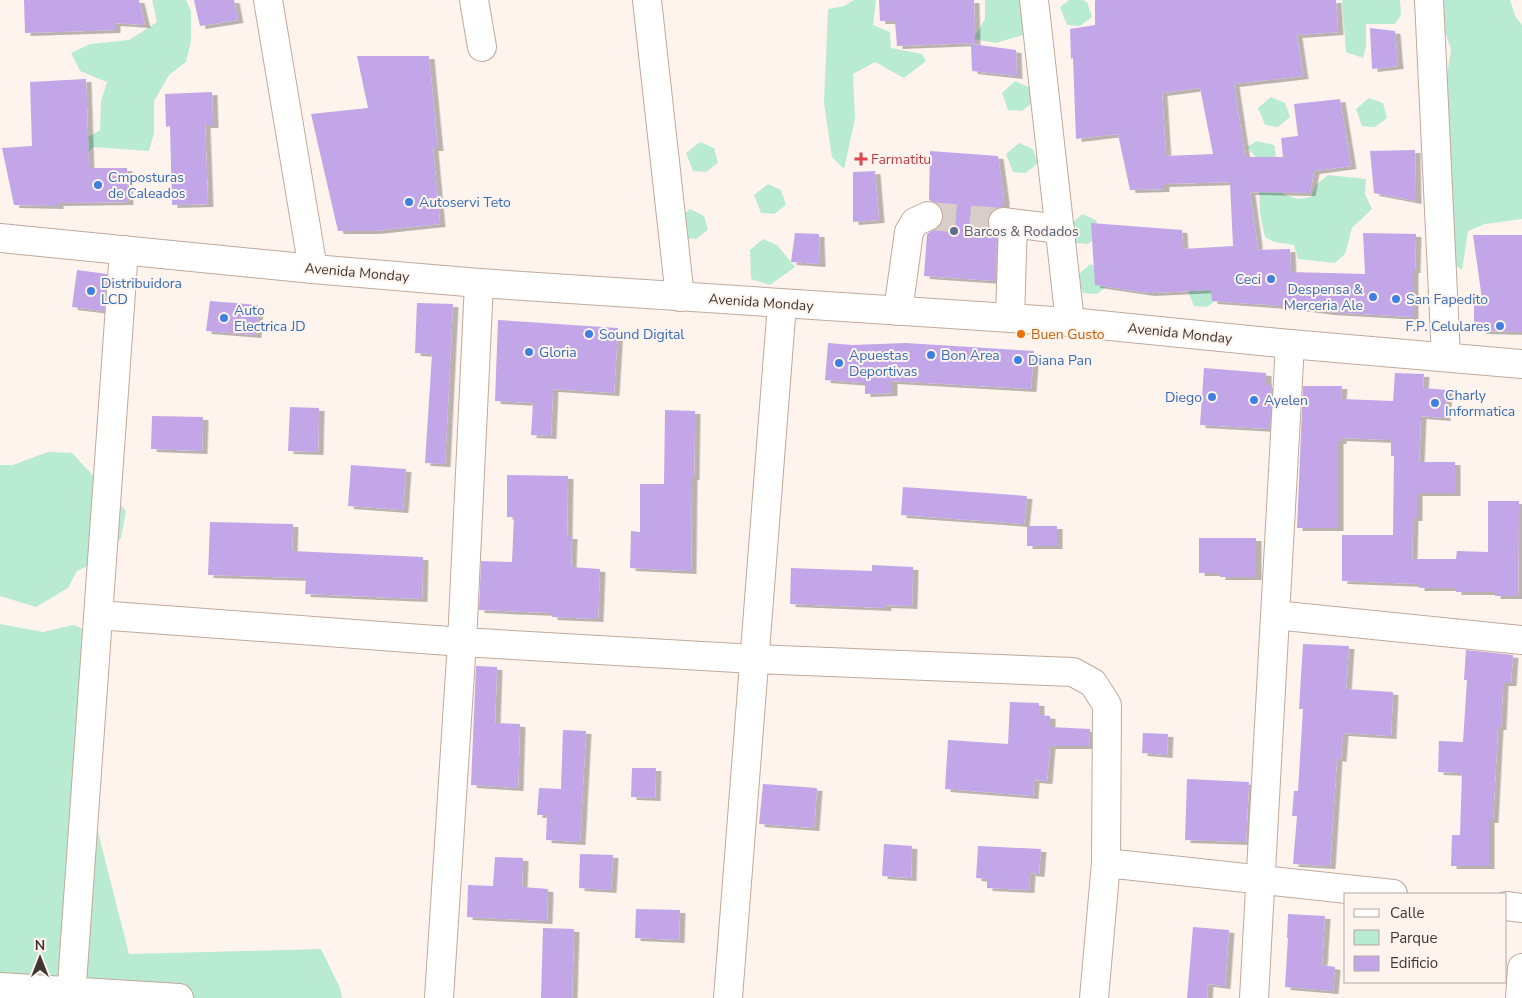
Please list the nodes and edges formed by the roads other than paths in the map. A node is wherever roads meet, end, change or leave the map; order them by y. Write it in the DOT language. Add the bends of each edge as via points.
graph roads {
  1 [pos="268,0"];
  2 [pos="474,0"];
  3 [pos="647,0"];
  4 [pos="1034,0"];
  5 [pos="1430,0"];
  6 [pos="482,47"];
  7 [pos="928,216"];
  8 [pos="1060,228"];
  9 [pos="0,238"];
  10 [pos="124,250"];
  11 [pos="313,269"];
  12 [pos="480,283"];
  13 [pos="680,297"];
  14 [pos="782,304"];
  15 [pos="898,311"];
  16 [pos="1010,318"];
  17 [pos="1070,322"];
  18 [pos="1290,344"];
  19 [pos="1446,357"];
  20 [pos="1522,364"];
  21 [pos="98,615"];
  22 [pos="1275,615"];
  23 [pos="1522,640"];
  24 [pos="462,642"];
  25 [pos="754,659"];
  26 [pos="1106,863"];
  27 [pos="1260,880"];
  28 [pos="1384,893"];
  29 [pos="1507,906"];
  30 [pos="1522,908"];
  31 [pos="1522,968"];
  32 [pos="0,987"];
  33 [pos="71,994"];
  34 [pos="179,998"];
  35 [pos="439,998"];
  36 [pos="728,998"];
  37 [pos="1094,998"];
  38 [pos="1254,998"];
  39 [pos="1520,998"];
  1 -- 11 [label="street"];
  2 -- 6 [label="street"];
  3 -- 13 [label="street"];
  4 -- 8 [label="street"];
  5 -- 19 [label="street"];
  7 -- 15 [label="street" via="915,222 909,232"];
  8 -- 16 [label="street" via="1008,223"];
  8 -- 17 [label="street"];
  9 -- 10 [label="street, Avenida Monday"];
  10 -- 11 [label="street, Avenida Monday"];
  10 -- 21 [label="street"];
  11 -- 12 [label="street, Avenida Monday"];
  12 -- 13 [label="street, Avenida Monday"];
  12 -- 24 [label="street"];
  13 -- 14 [label="street, Avenida Monday"];
  14 -- 15 [label="street, Avenida Monday"];
  14 -- 25 [label="street"];
  15 -- 16 [label="street, Avenida Monday"];
  16 -- 17 [label="street, Avenida Monday"];
  17 -- 18 [label="street, Avenida Monday"];
  18 -- 19 [label="street, Avenida Monday"];
  18 -- 22 [label="street"];
  19 -- 20 [label="street, Avenida Monday"];
  21 -- 24 [label="street"];
  21 -- 33 [label="street"];
  22 -- 23 [label="street"];
  22 -- 27 [label="street"];
  24 -- 25 [label="street"];
  24 -- 35 [label="street"];
  25 -- 26 [label="street" via="1073,672 1093,683 1107,705"];
  25 -- 36 [label="street"];
  26 -- 27 [label="street"];
  26 -- 37 [label="street"];
  27 -- 28 [label="street"];
  27 -- 38 [label="street"];
  29 -- 30 [label="street"];
  31 -- 39 [label="street"];
  32 -- 33 [label="street"];
  33 -- 34 [label="street"];
}
